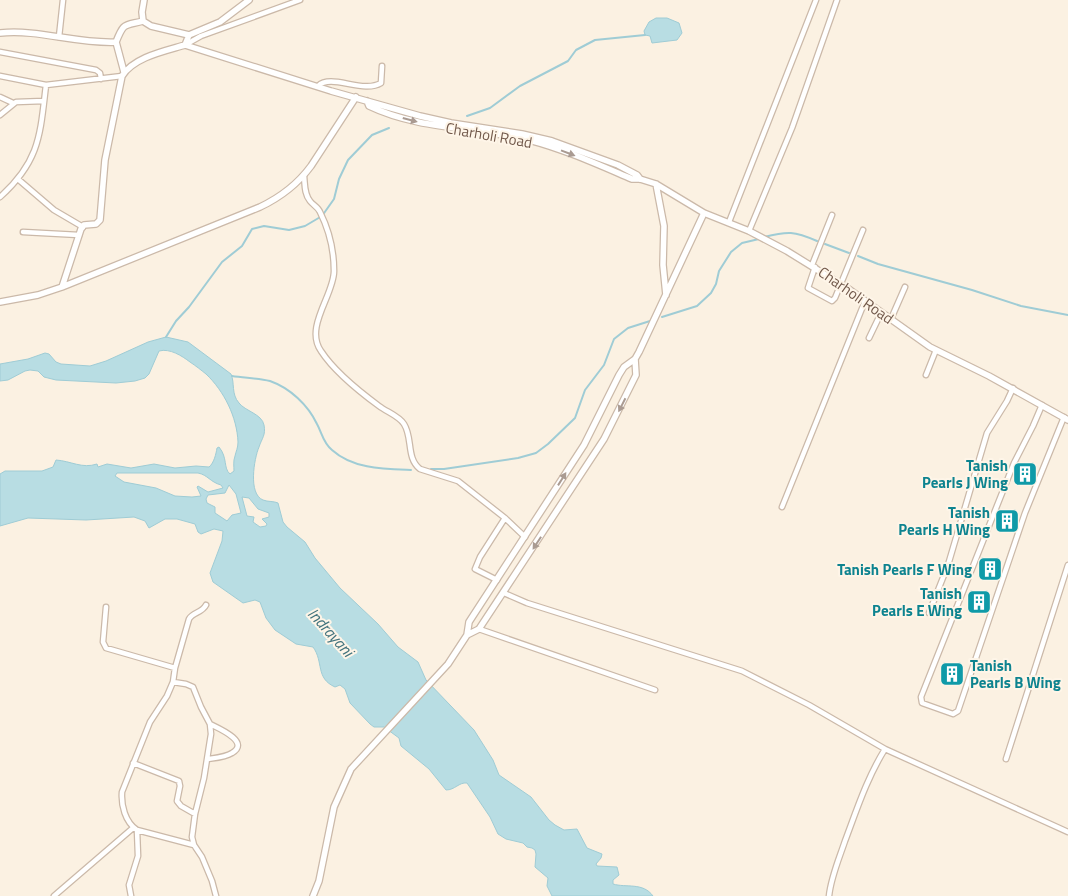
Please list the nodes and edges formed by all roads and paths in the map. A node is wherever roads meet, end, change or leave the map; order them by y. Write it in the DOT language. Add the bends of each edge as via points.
graph roads {
  1 [pos="63,0"];
  2 [pos="144,0"];
  3 [pos="249,0"];
  4 [pos="300,0"];
  5 [pos="816,0"];
  6 [pos="837,0"];
  7 [pos="143,22"];
  8 [pos="0,33"];
  9 [pos="189,35"];
  10 [pos="59,36"];
  11 [pos="116,42"];
  12 [pos="185,45"];
  13 [pos="0,52"];
  14 [pos="382,66"];
  15 [pos="123,74"];
  16 [pos="0,76"];
  17 [pos="101,79"];
  18 [pos="46,85"];
  19 [pos="318,86"];
  20 [pos="356,97"];
  21 [pos="0,98"];
  22 [pos="44,101"];
  23 [pos="13,103"];
  24 [pos="2,110"];
  25 [pos="0,115"];
  26 [pos="304,176"];
  27 [pos="18,180"];
  28 [pos="656,184"];
  29 [pos="0,197"];
  30 [pos="704,213"];
  31 [pos="832,215"];
  32 [pos="729,222"];
  33 [pos="82,226"];
  34 [pos="863,230"];
  35 [pos="749,231"];
  36 [pos="24,232"];
  37 [pos="79,235"];
  38 [pos="814,266"];
  39 [pos="841,284"];
  40 [pos="62,287"];
  41 [pos="905,287"];
  42 [pos="666,296"];
  43 [pos="865,301"];
  44 [pos="0,302"];
  45 [pos="881,313"];
  46 [pos="891,320"];
  47 [pos="869,338"];
  48 [pos="936,350"];
  49 [pos="635,359"];
  50 [pos="926,375"];
  51 [pos="1013,388"];
  52 [pos="1042,405"];
  53 [pos="1066,418"];
  54 [pos="782,507"];
  55 [pos="505,518"];
  56 [pos="525,537"];
  57 [pos="1068,565"];
  58 [pos="498,580"];
  59 [pos="504,592"];
  60 [pos="206,605"];
  61 [pos="106,607"];
  62 [pos="929,614"];
  63 [pos="479,630"];
  64 [pos="467,635"];
  65 [pos="175,668"];
  66 [pos="173,682"];
  67 [pos="655,690"];
  68 [pos="210,724"];
  69 [pos="885,749"];
  70 [pos="208,759"];
  71 [pos="1006,759"];
  72 [pos="133,764"];
  73 [pos="194,814"];
  74 [pos="135,829"];
  75 [pos="1068,832"];
  76 [pos="194,844"];
  77 [pos="54,896"];
  78 [pos="131,896"];
  79 [pos="216,896"];
  80 [pos="313,896"];
  81 [pos="829,896"];
  1 -- 10 [label="street"];
  2 -- 7 [label="street"];
  3 -- 9 [label="street" via="220,22"];
  4 -- 12 [label="street" via="201,36"];
  5 -- 32 [label="street"];
  6 -- 35 [label="street" via="792,128"];
  7 -- 9 [label="street"];
  7 -- 11 [label="street" via="123,27"];
  8 -- 10 [label="street"];
  9 -- 12 [label="street"];
  10 -- 11 [label="street"];
  11 -- 15 [label="street"];
  12 -- 15 [label="street" via="146,58"];
  12 -- 19 [label="street, Charholi Road"];
  13 -- 17 [label="street" via="96,70"];
  14 -- 19 [label="street" via="383,79 376,86 325,82"];
  15 -- 17 [label="street"];
  15 -- 33 [label="street" via="105,160 100,220 96,224"];
  16 -- 18 [label="street"];
  17 -- 18 [label="street"];
  18 -- 22 [label="street"];
  19 -- 20 [label="street, Charholi Road"];
  20 -- 26 [label="street"];
  20 -- 28 [label="street, Charholi Road" via="367,101 369,106 400,117 529,140 632,179"];
  21 -- 23 [label="street"];
  22 -- 23 [label="street"];
  22 -- 27 [label="street" via="37,147"];
  23 -- 24 [label="street"];
  24 -- 25 [label="street"];
  26 -- 40 [label="street" via="281,197 260,207"];
  26 -- 55 [label="street" via="306,196 320,210 332,250 333,279 319,318 316,339 319,350 359,390 400,419 416,466 458,481"];
  27 -- 29 [label="street"];
  27 -- 33 [label="street" via="54,210"];
  28 -- 30 [label="street, Charholi Road"];
  28 -- 42 [label="street" via="664,226"];
  30 -- 32 [label="street, Charholi Road"];
  30 -- 42 [label="street"];
  31 -- 38 [label="street"];
  32 -- 35 [label="street, Charholi Road"];
  33 -- 37 [label="street"];
  34 -- 39 [label="street"];
  35 -- 38 [label="street, Charholi Road"];
  36 -- 37 [label="street"];
  37 -- 40 [label="street"];
  38 -- 39 [label="street, Charholi Road"];
  38 -- 39 [label="street" via="808,284 811,290 832,301"];
  39 -- 43 [label="street, Charholi Road"];
  40 -- 44 [label="street"];
  41 -- 46 [label="street"];
  42 -- 49 [label="street"];
  43 -- 45 [label="street, Charholi Road"];
  43 -- 54 [label="street"];
  45 -- 46 [label="street, Charholi Road"];
  45 -- 47 [label="street"];
  46 -- 48 [label="street, Charholi Road"];
  48 -- 50 [label="street"];
  48 -- 51 [label="street, Charholi Road"];
  56 -- 49 [label="street, one-way" via="584,445 619,375"];
  49 -- 59 [label="street, one-way" via="636,375 604,440"];
  51 -- 52 [label="street, Charholi Road"];
  51 -- 62 [label="street" via="987,433 948,565"];
  52 -- 53 [label="street, Charholi Road"];
  52 -- 53 [label="street" via="1010,472 921,697 922,703 953,714 958,711 1025,513"];
  55 -- 56 [label="street"];
  55 -- 58 [label="street" via="475,569"];
  56 -- 58 [label="street"];
  57 -- 71 [label="street"];
  58 -- 64 [label="street" via="469,622"];
  59 -- 63 [label="street"];
  59 -- 69 [label="street" via="527,603 742,671"];
  60 -- 65 [label="street" via="190,617"];
  61 -- 65 [label="street" via="103,642 106,648"];
  63 -- 64 [label="street"];
  63 -- 67 [label="street"];
  64 -- 80 [label="street" via="448,664 352,769 334,807"];
  65 -- 66 [label="street"];
  66 -- 68 [label="street" via="193,687"];
  66 -- 72 [label="street" via="150,722"];
  68 -- 70 [label="street"];
  68 -- 70 [label="street" via="234,738 237,746 230,755"];
  69 -- 75 [label="street"];
  69 -- 81 [label="street" via="864,789 834,871"];
  70 -- 73 [label="street"];
  72 -- 73 [label="street" via="179,782 178,801"];
  72 -- 74 [label="street" via="122,792 122,808"];
  73 -- 76 [label="street"];
  74 -- 76 [label="street"];
  74 -- 77 [label="street"];
  74 -- 78 [label="street" via="138,856 129,885"];
  76 -- 79 [label="street"];
}
